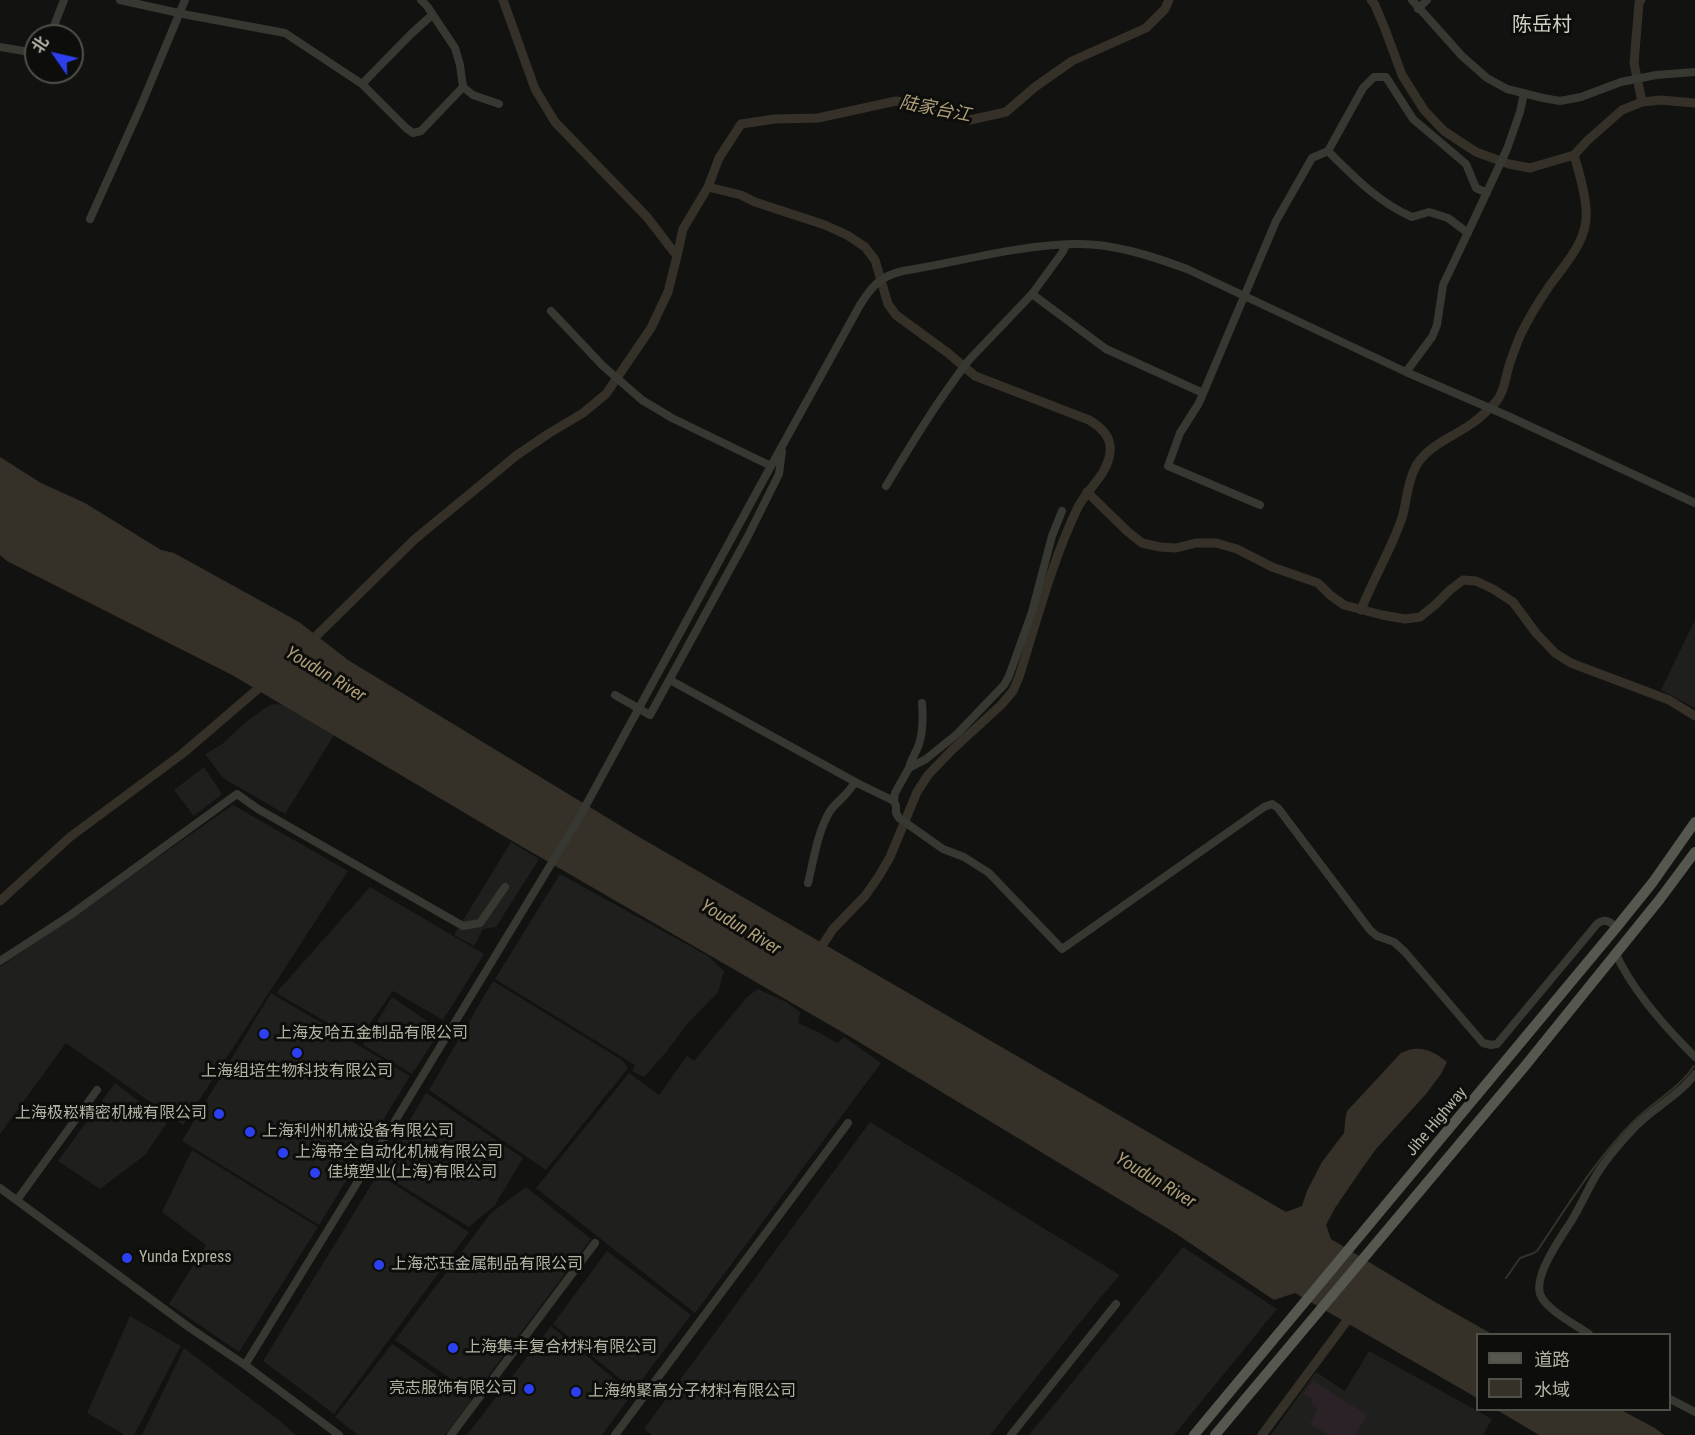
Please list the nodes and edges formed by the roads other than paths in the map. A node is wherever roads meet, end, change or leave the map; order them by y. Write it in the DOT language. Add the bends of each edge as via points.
graph roads {
  1 [pos="64,0"];
  2 [pos="120,0"];
  3 [pos="185,0"];
  4 [pos="421,0"];
  5 [pos="1412,0"];
  6 [pos="1427,0"];
  7 [pos="1418,9"];
  8 [pos="180,13"];
  9 [pos="432,15"];
  10 [pos="55,24"];
  11 [pos="0,47"];
  12 [pos="24,51"];
  13 [pos="1695,72"];
  14 [pos="362,84"];
  15 [pos="463,87"];
  16 [pos="1524,93"];
  17 [pos="499,104"];
  18 [pos="1328,151"];
  19 [pos="1487,193"];
  20 [pos="90,219"];
  21 [pos="1468,233"];
  22 [pos="1066,244"];
  23 [pos="1032,294"];
  24 [pos="1244,296"];
  25 [pos="551,311"];
  26 [pos="1406,372"];
  27 [pos="1203,393"];
  28 [pos="783,444"];
  29 [pos="771,466"];
  30 [pos="886,486"];
  31 [pos="1695,503"];
  32 [pos="1260,505"];
  33 [pos="1062,511"];
  34 [pos="670,680"];
  35 [pos="615,695"];
  36 [pos="922,703"];
  37 [pos="909,768"];
  38 [pos="859,784"];
  39 [pos="894,801"];
  40 [pos="1695,822"];
  41 [pos="1695,852"];
  42 [pos="808,883"];
  43 [pos="505,887"];
  44 [pos="1616,928"];
  45 [pos="1616,954"];
  46 [pos="0,961"];
  47 [pos="1695,1057"];
  48 [pos="1695,1074"];
  49 [pos="97,1090"];
  50 [pos="848,1123"];
  51 [pos="0,1188"];
  52 [pos="17,1200"];
  53 [pos="595,1243"];
  54 [pos="1116,1304"];
  55 [pos="1586,1333"];
  56 [pos="245,1365"];
  57 [pos="1671,1400"];
  58 [pos="1695,1412"];
  59 [pos="339,1435"];
  60 [pos="451,1435"];
  61 [pos="615,1435"];
  62 [pos="1011,1435"];
  63 [pos="1194,1435"];
  64 [pos="1215,1435"];
  1 -- 10 [label="street"];
  2 -- 8 [label="street"];
  3 -- 8 [label="street"];
  4 -- 9 [label="street"];
  5 -- 7 [label="street"];
  6 -- 7 [label="street"];
  7 -- 16 [label="street" via="1475,69 1499,85"];
  8 -- 14 [label="street" via="285,33"];
  8 -- 20 [label="street"];
  9 -- 14 [label="street"];
  9 -- 15 [label="street" via="455,48"];
  11 -- 12 [label="street"];
  13 -- 16 [label="street" via="1621,82 1560,101"];
  14 -- 15 [label="street" via="413,133 421,130"];
  15 -- 17 [label="street"];
  16 -- 19 [label="street" via="1507,148"];
  18 -- 19 [label="street" via="1363,88 1374,77 1386,77 1413,119 1466,164 1476,188"];
  18 -- 21 [label="street" via="1353,177 1398,211 1412,217 1428,212 1448,218"];
  18 -- 24 [label="street" via="1312,158 1276,221"];
  19 -- 21 [label="street"];
  21 -- 26 [label="street" via="1443,285 1434,331"];
  22 -- 23 [label="street"];
  22 -- 24 [label="street" via="1107,247 1167,262"];
  22 -- 28 [label="street" via="889,274 875,284 860,305"];
  23 -- 27 [label="street" via="1106,349"];
  23 -- 30 [label="street" via="958,374"];
  24 -- 26 [label="street"];
  24 -- 27 [label="street"];
  25 -- 29 [label="street" via="642,400"];
  26 -- 31 [label="street"];
  27 -- 32 [label="street" via="1180,433 1168,466"];
  28 -- 29 [label="street"];
  28 -- 34 [label="street" via="779,474"];
  29 -- 56 [label="street, bridge" via="579,818"];
  33 -- 37 [label="street" via="1032,612 1004,685 957,734"];
  34 -- 35 [label="street" via="650,715"];
  34 -- 38 [label="street"];
  36 -- 37 [label="street" via="920,742"];
  37 -- 39 [label="street"];
  38 -- 39 [label="street"];
  38 -- 42 [label="street" via="854,783 829,813"];
  39 -- 44 [label="street" via="899,818 943,849 989,873 1062,949 1272,804 1370,930 1395,942 1483,1043 1491,1046 1497,1044 1597,924 1610,922"];
  40 -- 44 [label="main road, Jihe Highway"];
  41 -- 45 [label="main road, Jihe Highway"];
  43 -- 46 [label="street" via="480,923 463,926 237,795"];
  44 -- 63 [label="main road, Jihe Highway"];
  45 -- 47 [label="street" via="1645,1000"];
  45 -- 64 [label="main road, Jihe Highway"];
  48 -- 55 [label="street" via="1635,1127 1609,1158 1548,1261 1539,1292 1551,1308"];
  49 -- 52 [label="street"];
  50 -- 61 [label="street"];
  51 -- 52 [label="street"];
  52 -- 56 [label="street"];
  53 -- 60 [label="street"];
  54 -- 62 [label="street"];
  56 -- 59 [label="street"];
  57 -- 58 [label="street"];
}
